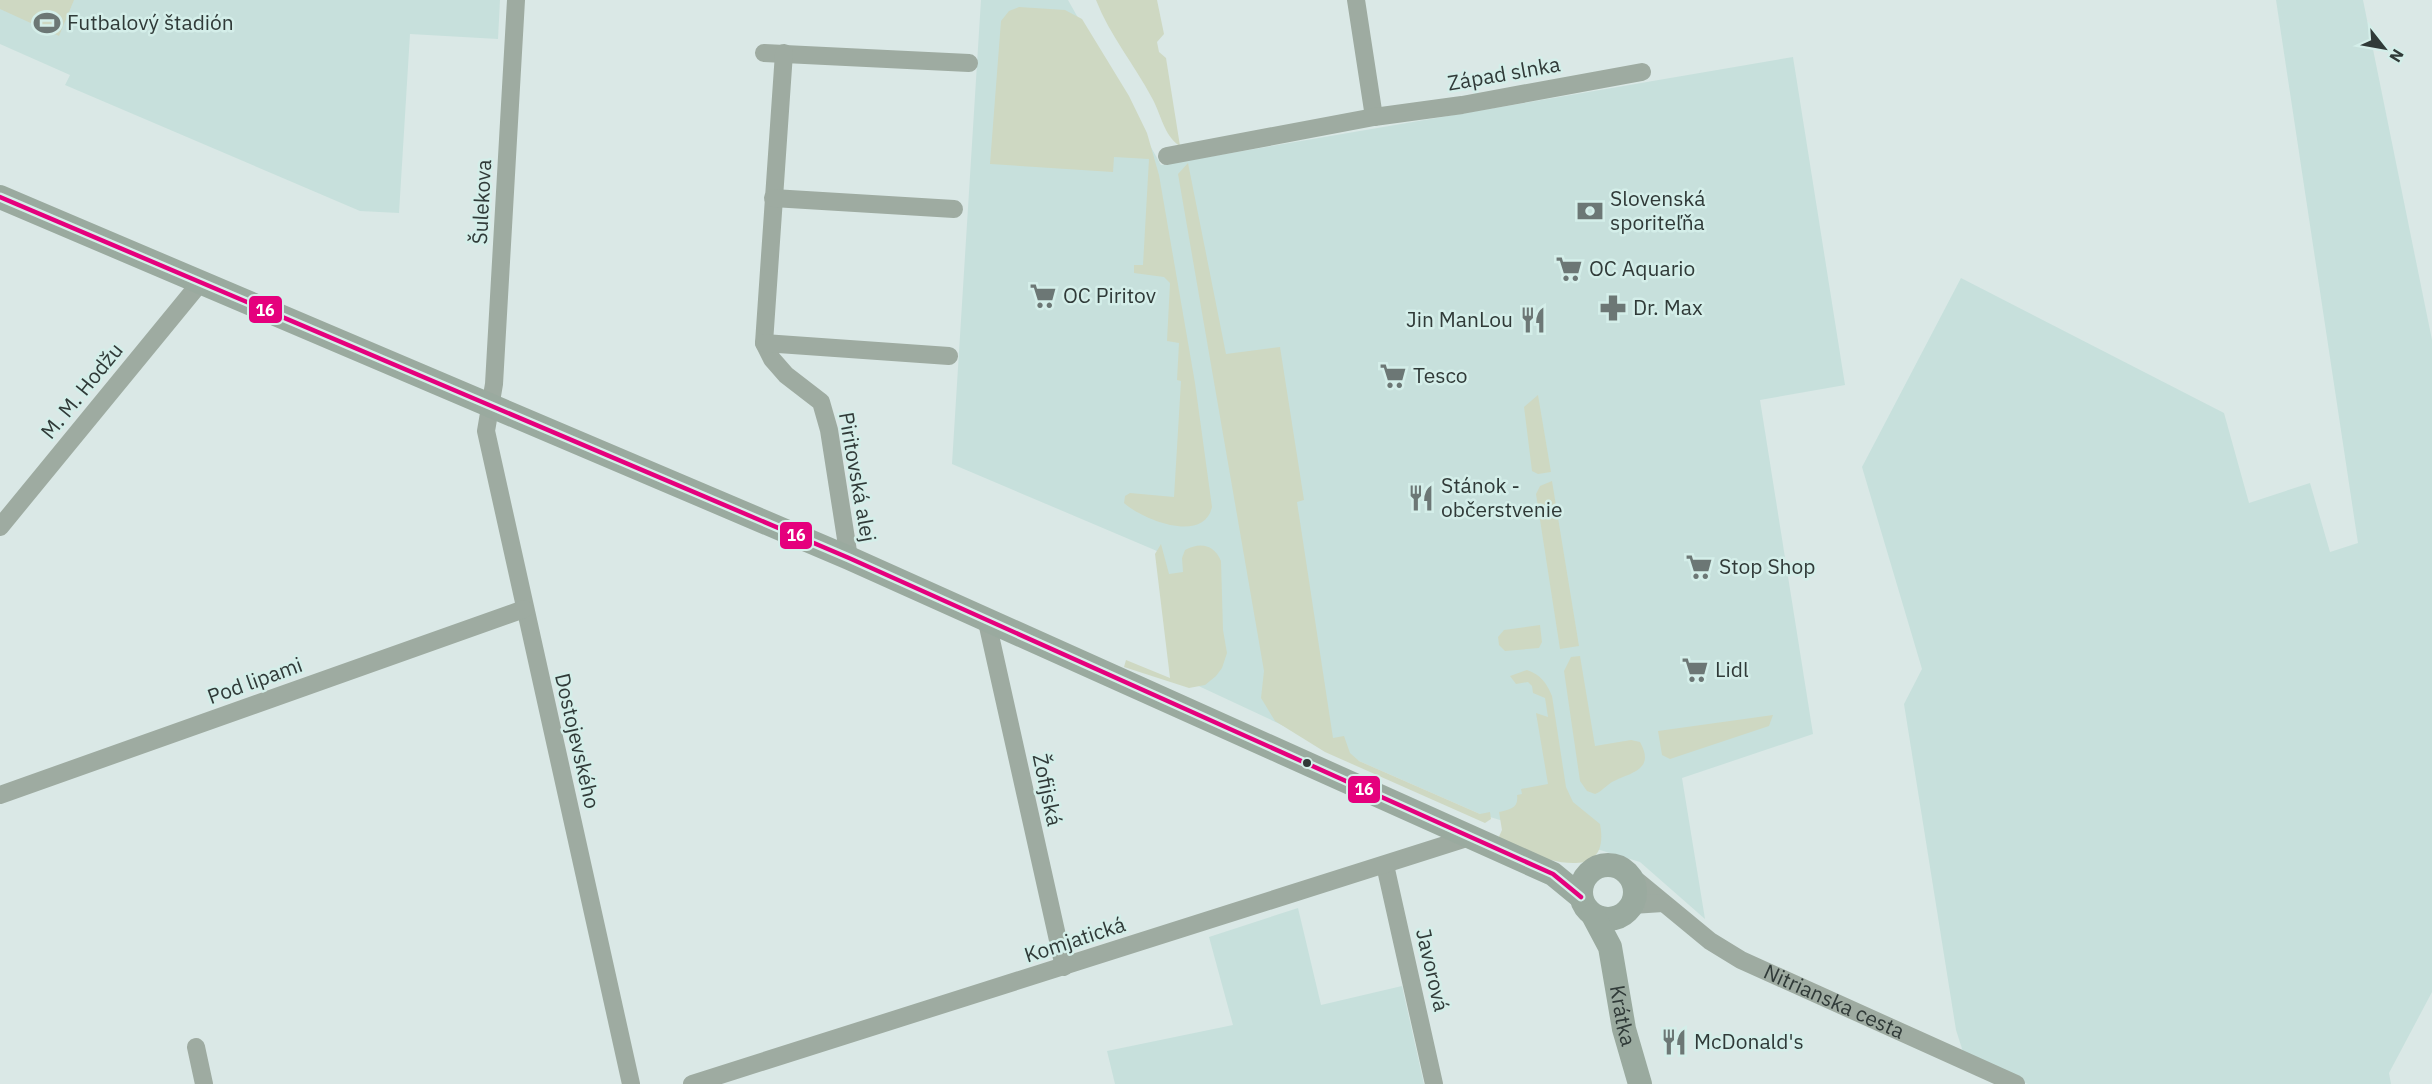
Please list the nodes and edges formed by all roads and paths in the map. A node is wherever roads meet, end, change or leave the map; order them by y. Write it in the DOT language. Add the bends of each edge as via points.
graph roads {
  1 [pos="516,0"];
  2 [pos="1356,0"];
  3 [pos="764,52"];
  4 [pos="784,53"];
  5 [pos="969,63"];
  6 [pos="1642,72"];
  7 [pos="1374,117"];
  8 [pos="1167,156"];
  9 [pos="0,197"];
  10 [pos="773,198"];
  11 [pos="954,209"];
  12 [pos="200,283"];
  13 [pos="764,344"];
  14 [pos="803,346"];
  15 [pos="949,356"];
  16 [pos="793,381"];
  17 [pos="490,407"];
  18 [pos="0,527"];
  19 [pos="849,558"];
  20 [pos="524,609"];
  21 [pos="987,622"];
  22 [pos="0,795"];
  23 [pos="1470,837"];
  24 [pos="1385,865"];
  25 [pos="1588,873"];
  26 [pos="1553,874"];
  27 [pos="1630,875"];
  28 [pos="1663,903"];
  29 [pos="1587,906"];
  30 [pos="1627,910"];
  31 [pos="1610,947"];
  32 [pos="1064,967"];
  33 [pos="196,1047"];
  34 [pos="204,1084"];
  35 [pos="631,1084"];
  36 [pos="692,1084"];
  37 [pos="1434,1084"];
  38 [pos="1640,1084"];
  39 [pos="2016,1084"];
  1 -- 17 [label="street, Šulekova"];
  2 -- 7 [label="street"];
  3 -- 4 [label="street"];
  4 -- 5 [label="street"];
  4 -- 10 [label="street"];
  6 -- 7 [label="street, Západ slnka"];
  7 -- 8 [label="street, Západ slnka"];
  9 -- 12 [label="main road"];
  10 -- 11 [label="street"];
  10 -- 13 [label="street"];
  12 -- 17 [label="main road"];
  12 -- 18 [label="street, M. M. Hodžu"];
  13 -- 14 [label="street"];
  13 -- 16 [label="street, Piritovská alej"];
  14 -- 15 [label="street"];
  14 -- 16 [label="street" via="791,363"];
  16 -- 19 [label="street, Piritovská alej" via="821,402"];
  17 -- 19 [label="main road"];
  17 -- 20 [label="street, Dostojevského" via="486,431"];
  19 -- 21 [label="main road"];
  20 -- 22 [label="street, Pod lipami"];
  20 -- 35 [label="street, Dostojevského"];
  21 -- 23 [label="main road"];
  21 -- 32 [label="street, Žofijská"];
  23 -- 24 [label="street, Komjatická"];
  23 -- 26 [label="main road"];
  24 -- 32 [label="street, Komjatická"];
  24 -- 37 [label="street, Javorová"];
  25 -- 26 [label="main road"];
  25 -- 27 [label="main road" via="1611,865"];
  25 -- 29 [label="main road" via="1581,887"];
  26 -- 29 [label="main road"];
  27 -- 28 [label="street, Nitrianska cesta"];
  27 -- 30 [label="main road" via="1636,891"];
  28 -- 30 [label="street"];
  28 -- 39 [label="street, Nitrianska cesta" via="1741,960"];
  29 -- 30 [label="main road" via="1607,919"];
  29 -- 31 [label="main road, Krátka"];
  30 -- 31 [label="main road"];
  31 -- 38 [label="main road, Krátka" via="1624,1029"];
  32 -- 36 [label="street, Komjatická"];
  33 -- 34 [label="street"];
}
